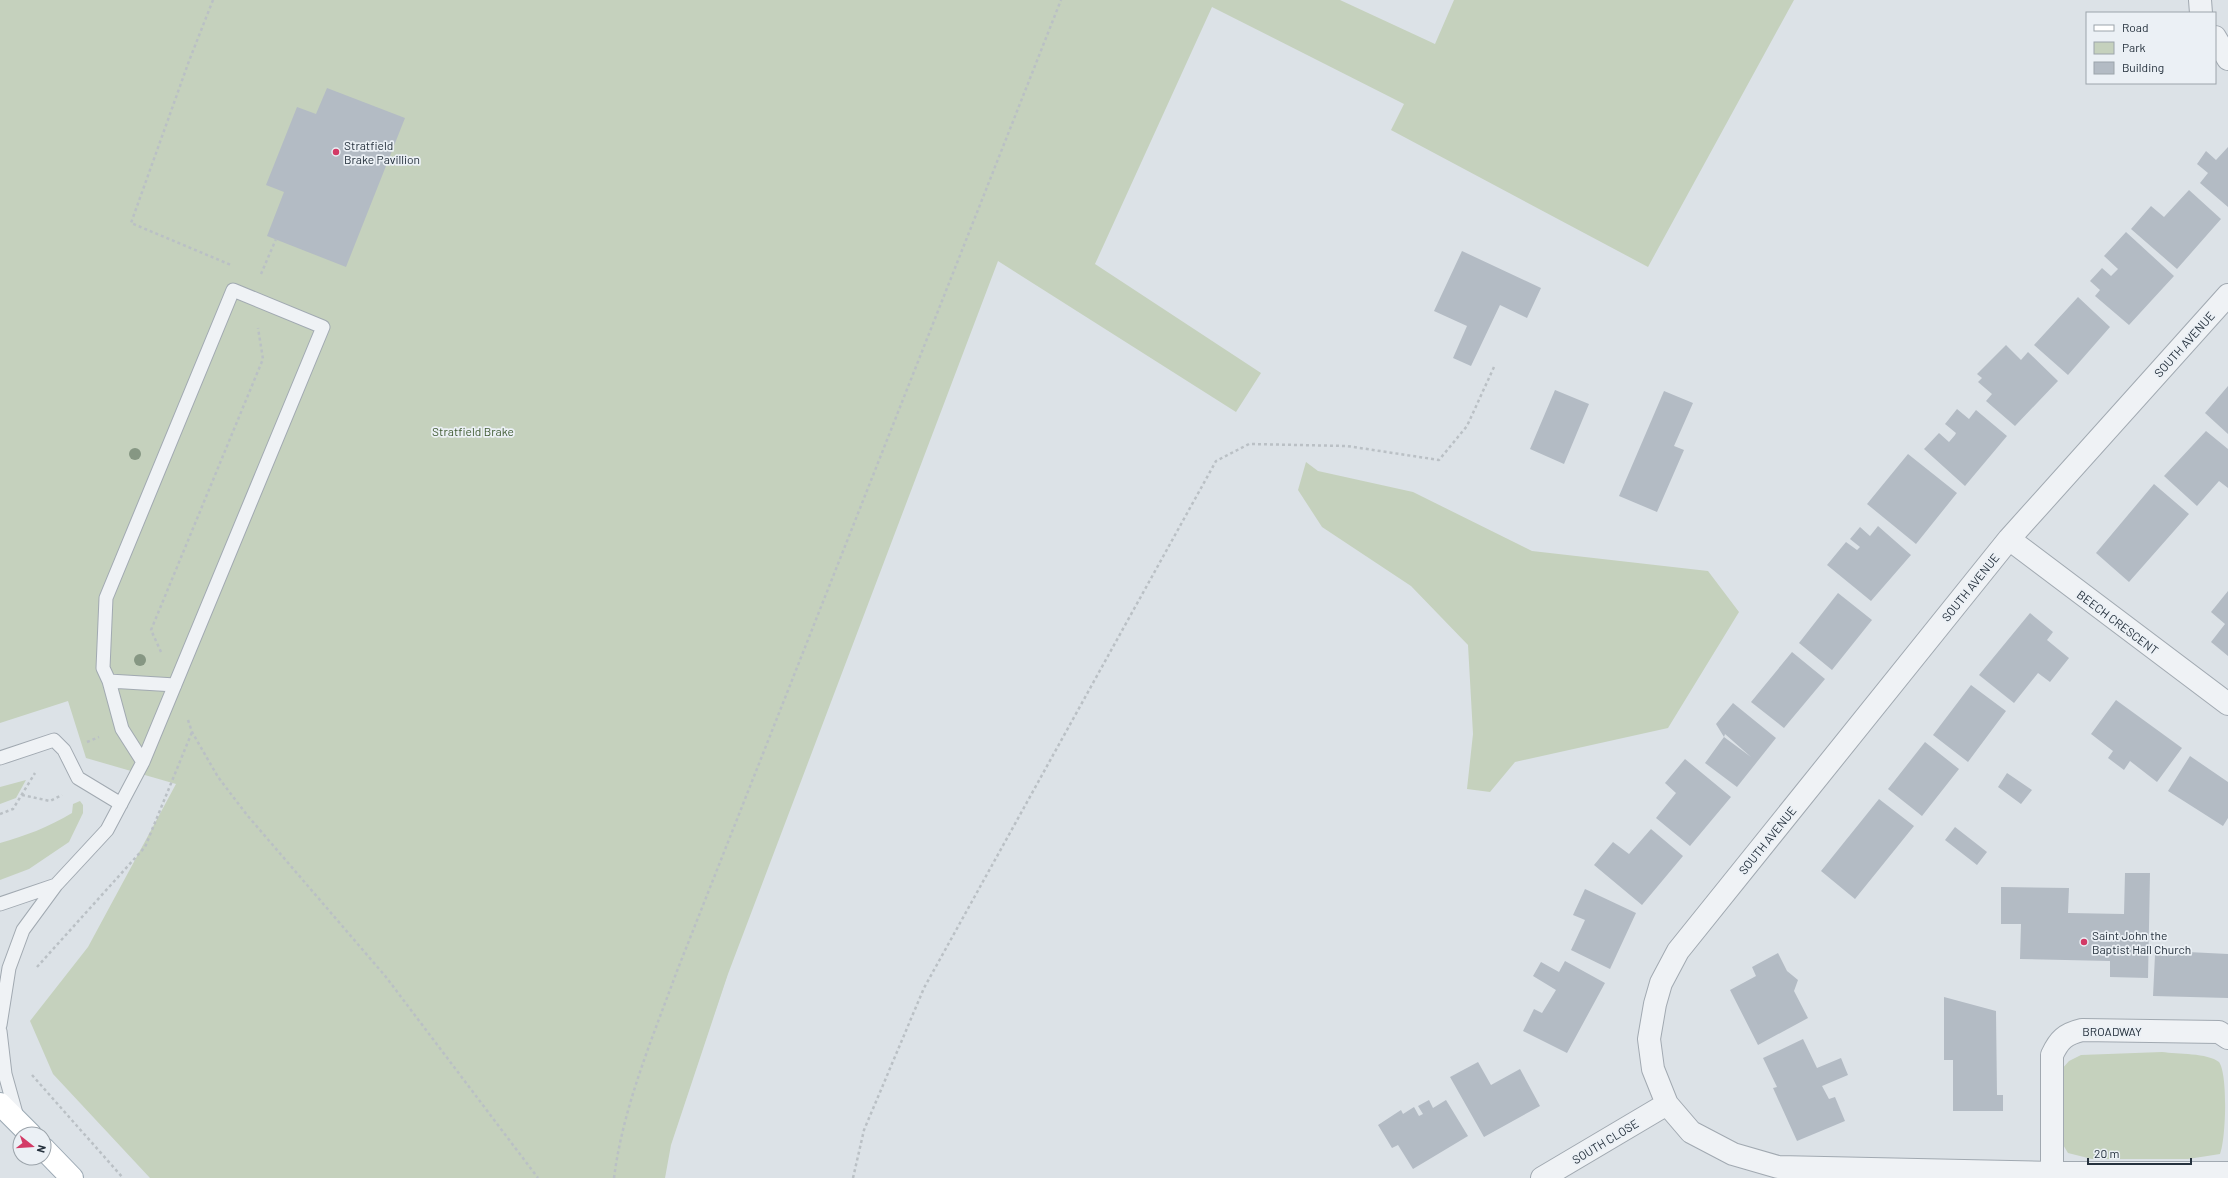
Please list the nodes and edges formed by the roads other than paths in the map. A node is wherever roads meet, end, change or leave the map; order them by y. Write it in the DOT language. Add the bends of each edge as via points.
graph roads {
  1 [pos="2200,0"];
  2 [pos="2201,12"];
  3 [pos="2216,39"];
  4 [pos="2228,59"];
  5 [pos="2228,295"];
  6 [pos="2009,539"];
  7 [pos="109,681"];
  8 [pos="175,685"];
  9 [pos="2228,704"];
  10 [pos="0,758"];
  11 [pos="143,762"];
  12 [pos="121,804"];
  13 [pos="56,885"];
  14 [pos="0,904"];
  15 [pos="0,1025"];
  16 [pos="0,1031"];
  17 [pos="2228,1038"];
  18 [pos="0,1104"];
  19 [pos="1667,1104"];
  20 [pos="22,1126"];
  21 [pos="23,1126"];
  22 [pos="52,1157"];
  23 [pos="2055,1174"];
  24 [pos="2224,1175"];
  25 [pos="72,1178"];
  26 [pos="1542,1178"];
  1 -- 2 [label="street"];
  3 -- 4 [label="street"];
  5 -- 6 [label="street, SOUTH AVENUE"];
  6 -- 9 [label="street, BEECH CRESCENT"];
  6 -- 19 [label="street, SOUTH AVENUE" via="1678,951 1661,983 1649,1039 1653,1069"];
  7 -- 8 [label="lane"];
  7 -- 8 [label="lane" via="103,668 106,598 233,290 323,327"];
  7 -- 11 [label="lane" via="122,729"];
  8 -- 11 [label="lane"];
  10 -- 12 [label="lane" via="54,740 64,750 78,778"];
  11 -- 12 [label="lane"];
  12 -- 13 [label="lane" via="107,830"];
  13 -- 14 [label="lane"];
  13 -- 15 [label="lane" via="23,930 9,968"];
  16 -- 21 [label="lane" via="4,1074"];
  17 -- 23 [label="street, BROADWAY" via="2219,1032 2082,1030 2069,1033 2058,1041 2052,1055"];
  18 -- 20 [label="main road"];
  19 -- 23 [label="street, SOUTH AVENUE" via="1691,1132 1733,1154 1778,1167"];
  19 -- 26 [label="street, SOUTH CLOSE"];
  22 -- 25 [label="main road"];
  23 -- 24 [label="street"];
}
